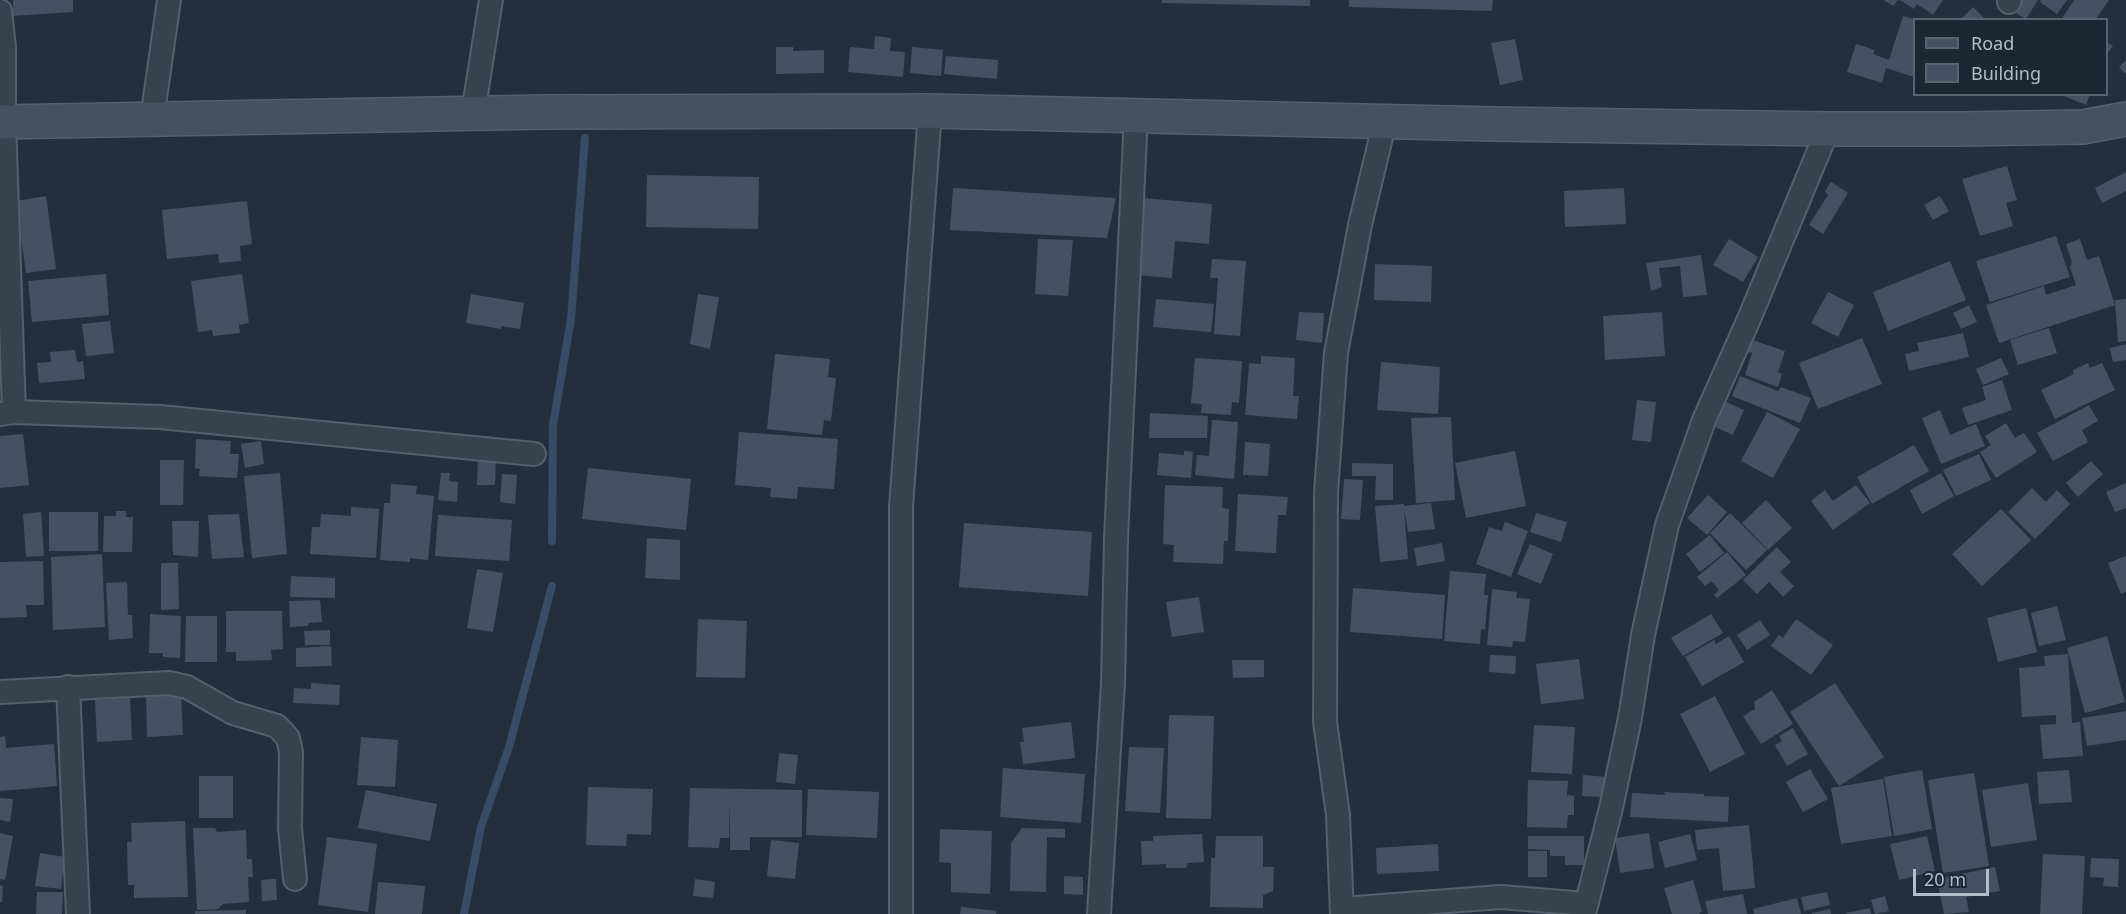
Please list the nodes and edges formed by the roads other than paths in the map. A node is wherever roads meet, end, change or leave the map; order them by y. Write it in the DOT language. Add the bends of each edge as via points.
graph roads {
  1 [pos="169,0"];
  2 [pos="491,0"];
  3 [pos="0,11"];
  4 [pos="930,111"];
  5 [pos="473,113"];
  6 [pos="1136,116"];
  7 [pos="152,119"];
  8 [pos="2126,119"];
  9 [pos="1386,121"];
  10 [pos="2,122"];
  11 [pos="1828,129"];
  12 [pos="7,413"];
  13 [pos="534,454"];
  14 [pos="68,687"];
  15 [pos="0,692"];
  16 [pos="295,879"];
  17 [pos="1585,909"];
  18 [pos="1342,912"];
  19 [pos="78,914"];
  20 [pos="901,914"];
  21 [pos="1099,914"];
  1 -- 7 [label="street"];
  2 -- 5 [label="street"];
  3 -- 10 [label="street" via="4,47"];
  4 -- 5 [label="main road"];
  4 -- 6 [label="main road"];
  4 -- 20 [label="street" via="902,507"];
  5 -- 7 [label="main road"];
  6 -- 9 [label="main road"];
  6 -- 21 [label="street" via="1116,526 1113,683"];
  7 -- 10 [label="main road"];
  8 -- 11 [label="main road" via="2083,127"];
  9 -- 11 [label="main road"];
  9 -- 18 [label="street" via="1360,225 1336,353 1326,493 1325,722 1338,815"];
  10 -- 12 [label="street"];
  11 -- 17 [label="street" via="1704,420 1667,525 1611,808"];
  12 -- 13 [label="street" via="160,417"];
  14 -- 15 [label="street"];
  14 -- 16 [label="street" via="169,683 187,687 233,713 277,726 288,738 291,752 290,828"];
  14 -- 19 [label="street"];
  17 -- 18 [label="street" via="1501,897"];
}
